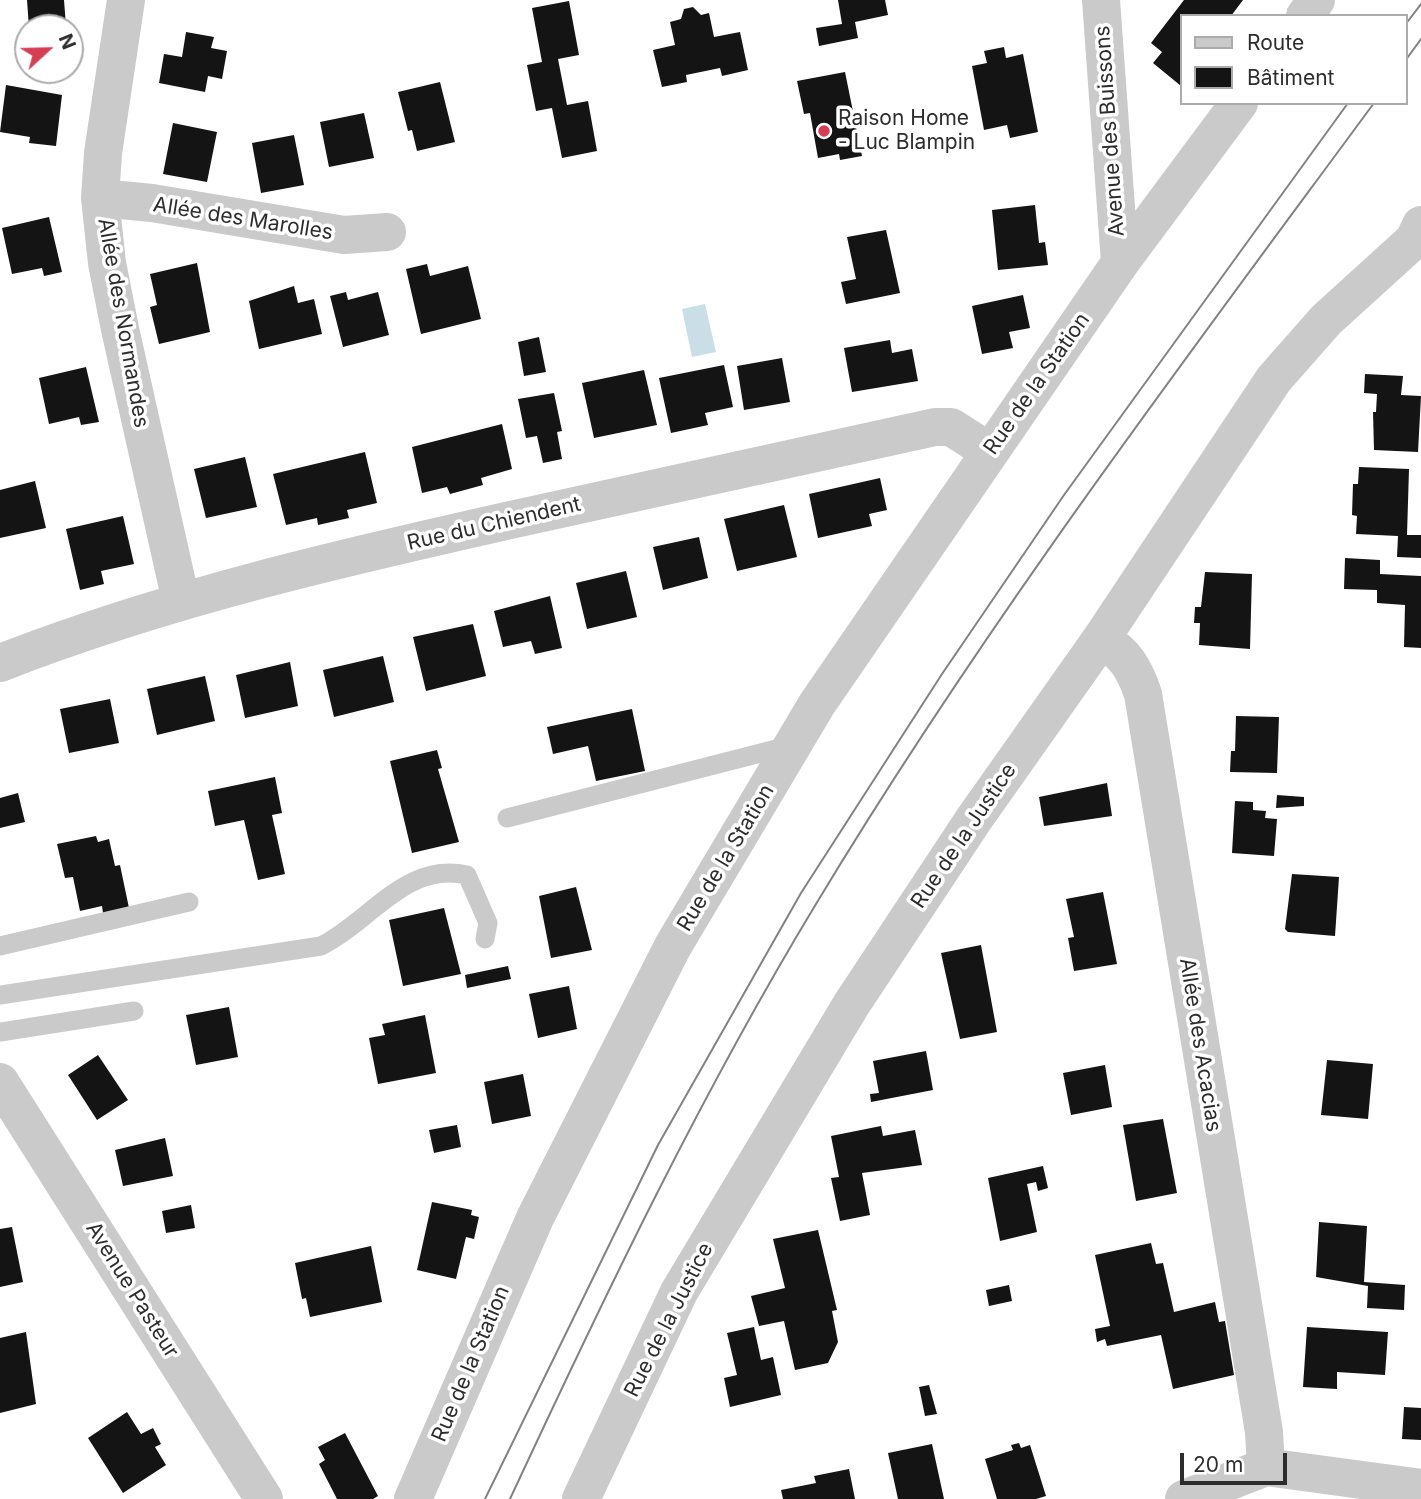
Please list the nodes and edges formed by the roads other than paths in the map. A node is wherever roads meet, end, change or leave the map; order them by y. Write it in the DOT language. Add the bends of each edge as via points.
graph roads {
  1 [pos="126,0"];
  2 [pos="1101,0"];
  3 [pos="1238,105"];
  4 [pos="100,198"];
  5 [pos="387,232"];
  6 [pos="1419,236"];
  7 [pos="1120,262"];
  8 [pos="990,452"];
  9 [pos="181,601"];
  10 [pos="1101,639"];
  11 [pos="0,663"];
  12 [pos="793,745"];
  13 [pos="507,818"];
  14 [pos="189,902"];
  15 [pos="485,939"];
  16 [pos="0,946"];
  17 [pos="0,995"];
  18 [pos="134,1011"];
  19 [pos="0,1032"];
  20 [pos="0,1082"];
  21 [pos="1266,1467"];
  22 [pos="1421,1488"];
  23 [pos="264,1499"];
  24 [pos="413,1499"];
  25 [pos="581,1499"];
  26 [pos="1184,1499"];
  1 -- 4 [label="street, Allée des Normandes"];
  2 -- 7 [label="street, Avenue des Buissons"];
  3 -- 7 [label="street, Rue de la Station"];
  4 -- 5 [label="street, Allée des Marolles" via="344,235"];
  4 -- 9 [label="street, Allée des Normandes" via="120,329"];
  6 -- 10 [label="street, Rue de la Justice" via="1326,320 1273,379"];
  7 -- 8 [label="street, Rue de la Station"];
  8 -- 9 [label="street, Rue du Chiendent" via="951,428 935,427 383,548"];
  8 -- 12 [label="street, Rue de la Station"];
  9 -- 11 [label="street, Rue du Chiendent"];
  10 -- 21 [label="street, Allée des Acacias" via="1125,655 1143,694 1264,1432"];
  10 -- 25 [label="street, Rue de la Justice" via="974,819 852,1005 679,1292"];
  12 -- 13 [label="lane"];
  12 -- 24 [label="street, Rue de la Station" via="673,947 535,1218"];
  14 -- 16 [label="lane"];
  15 -- 17 [label="lane" via="488,923 467,874 448,870 421,875 398,888 357,924 321,946"];
  18 -- 19 [label="lane"];
  20 -- 23 [label="street, Avenue Pasteur"];
  21 -- 22 [label="street"];
  21 -- 26 [label="street"];
}
